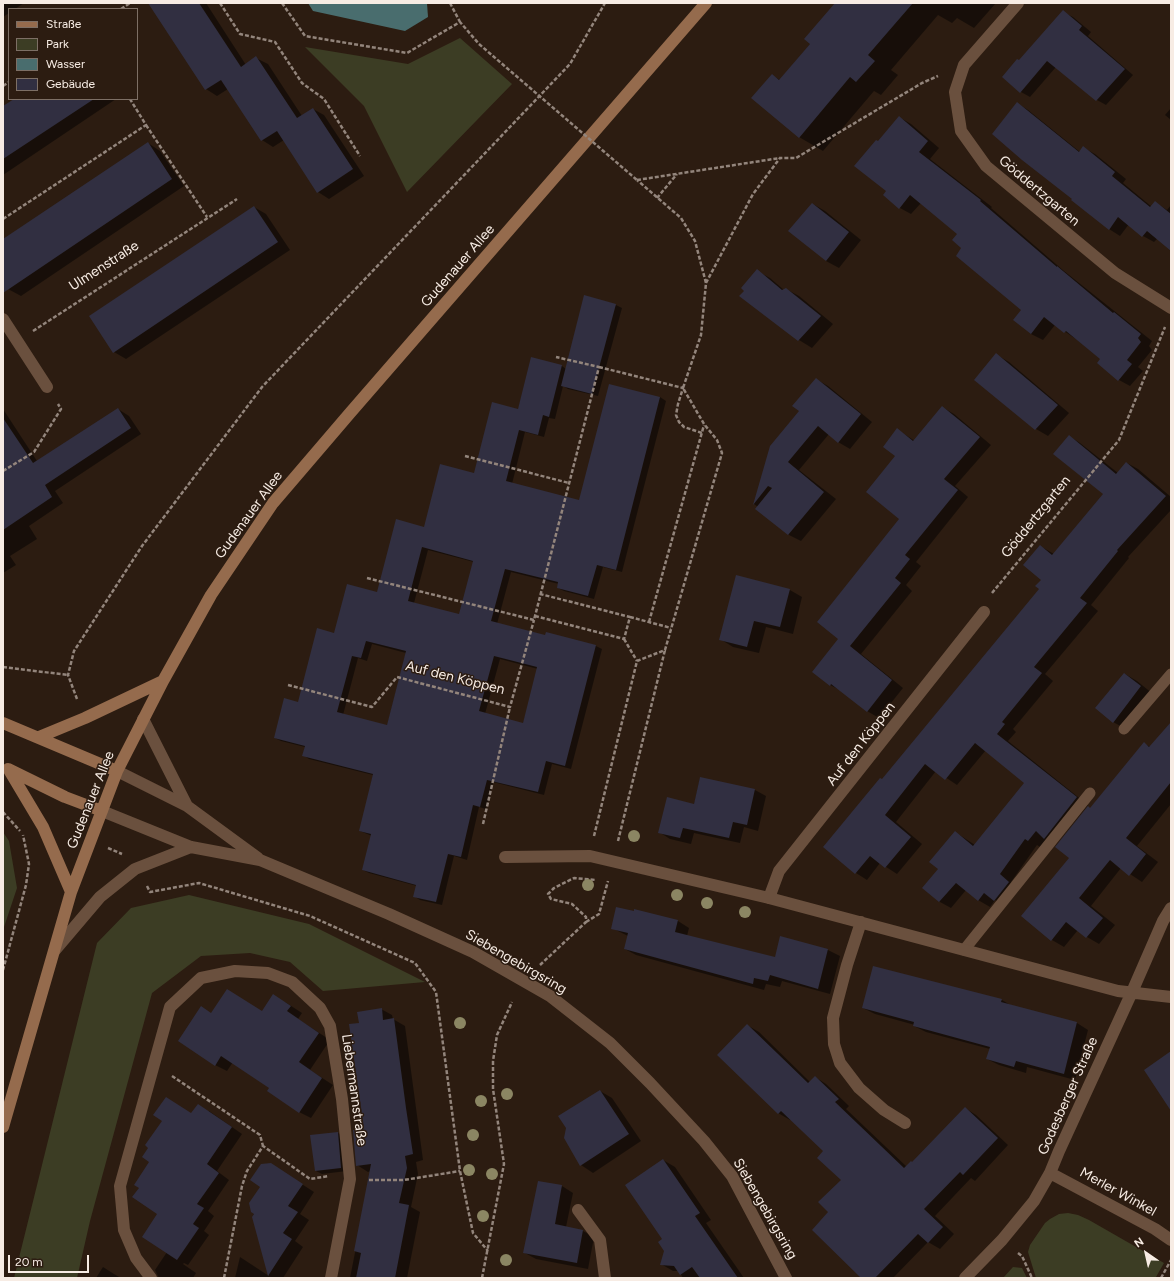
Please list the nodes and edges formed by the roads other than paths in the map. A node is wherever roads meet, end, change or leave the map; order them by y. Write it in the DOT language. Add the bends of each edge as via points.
graph roads {
  1 [pos="706,3"];
  2 [pos="1018,3"];
  3 [pos="1171,308"];
  4 [pos="3,319"];
  5 [pos="46,387"];
  6 [pos="984,612"];
  7 [pos="1171,674"];
  8 [pos="163,680"];
  9 [pos="143,719"];
  10 [pos="3,723"];
  11 [pos="1124,729"];
  12 [pos="39,737"];
  13 [pos="6,768"];
  14 [pos="117,771"];
  15 [pos="1090,793"];
  16 [pos="188,806"];
  17 [pos="102,811"];
  18 [pos="191,848"];
  19 [pos="505,857"];
  20 [pos="260,860"];
  21 [pos="70,892"];
  22 [pos="769,898"];
  23 [pos="1171,908"];
  24 [pos="861,922"];
  25 [pos="55,950"];
  26 [pos="964,950"];
  27 [pos="1132,992"];
  28 [pos="1171,997"];
  29 [pos="905,1124"];
  30 [pos="3,1127"];
  31 [pos="1050,1173"];
  32 [pos="578,1210"];
  33 [pos="1171,1240"];
  34 [pos="151,1278"];
  35 [pos="331,1278"];
  36 [pos="605,1278"];
  37 [pos="786,1278"];
  38 [pos="965,1278"];
  1 -- 8 [label="main road, Gudenauer Allee" via="273,503 211,595"];
  2 -- 3 [label="street, Göddertzgarten" via="964,65 955,92 961,131 986,166 1115,273"];
  4 -- 5 [label="street"];
  6 -- 22 [label="street, Auf den Köppen" via="779,871"];
  7 -- 11 [label="lane"];
  8 -- 9 [label="main road, Gudenauer Allee"];
  8 -- 12 [label="main road"];
  9 -- 14 [label="main road, Gudenauer Allee"];
  9 -- 16 [label="street"];
  10 -- 12 [label="main road"];
  12 -- 14 [label="main road"];
  13 -- 17 [label="main road" via="65,797"];
  13 -- 21 [label="main road" via="43,827"];
  14 -- 16 [label="street, Siebengebirgsring"];
  14 -- 17 [label="main road, Gudenauer Allee"];
  15 -- 26 [label="lane"];
  16 -- 20 [label="street, Siebengebirgsring"];
  17 -- 18 [label="street, Siebengebirgsring"];
  17 -- 21 [label="main road, Gudenauer Allee"];
  18 -- 20 [label="street, Siebengebirgsring"];
  18 -- 25 [label="street" via="135,869 100,897"];
  19 -- 22 [label="street" via="590,856"];
  20 -- 37 [label="street, Siebengebirgsring" via="472,952 550,996 604,1039 704,1141 732,1176"];
  21 -- 25 [label="main road, Gudenauer Allee"];
  22 -- 24 [label="street"];
  23 -- 27 [label="street, Godesberger Straße"];
  24 -- 26 [label="street"];
  24 -- 29 [label="street" via="833,1018 834,1044 840,1063 859,1088"];
  25 -- 30 [label="main road, Gudenauer Allee"];
  26 -- 27 [label="street" via="1118,991"];
  27 -- 28 [label="street"];
  27 -- 31 [label="street, Godesberger Straße"];
  31 -- 33 [label="street, Merler Winkel"];
  31 -- 38 [label="street, Godesberger Straße" via="1034,1201 1002,1240"];
  32 -- 36 [label="street" via="600,1240"];
  34 -- 35 [label="street, Liebermannstraße" via="136,1258 124,1230 120,1186 170,1007 201,978 234,970 268,973 292,982 320,1008 330,1026 342,1099 350,1176"];
}
